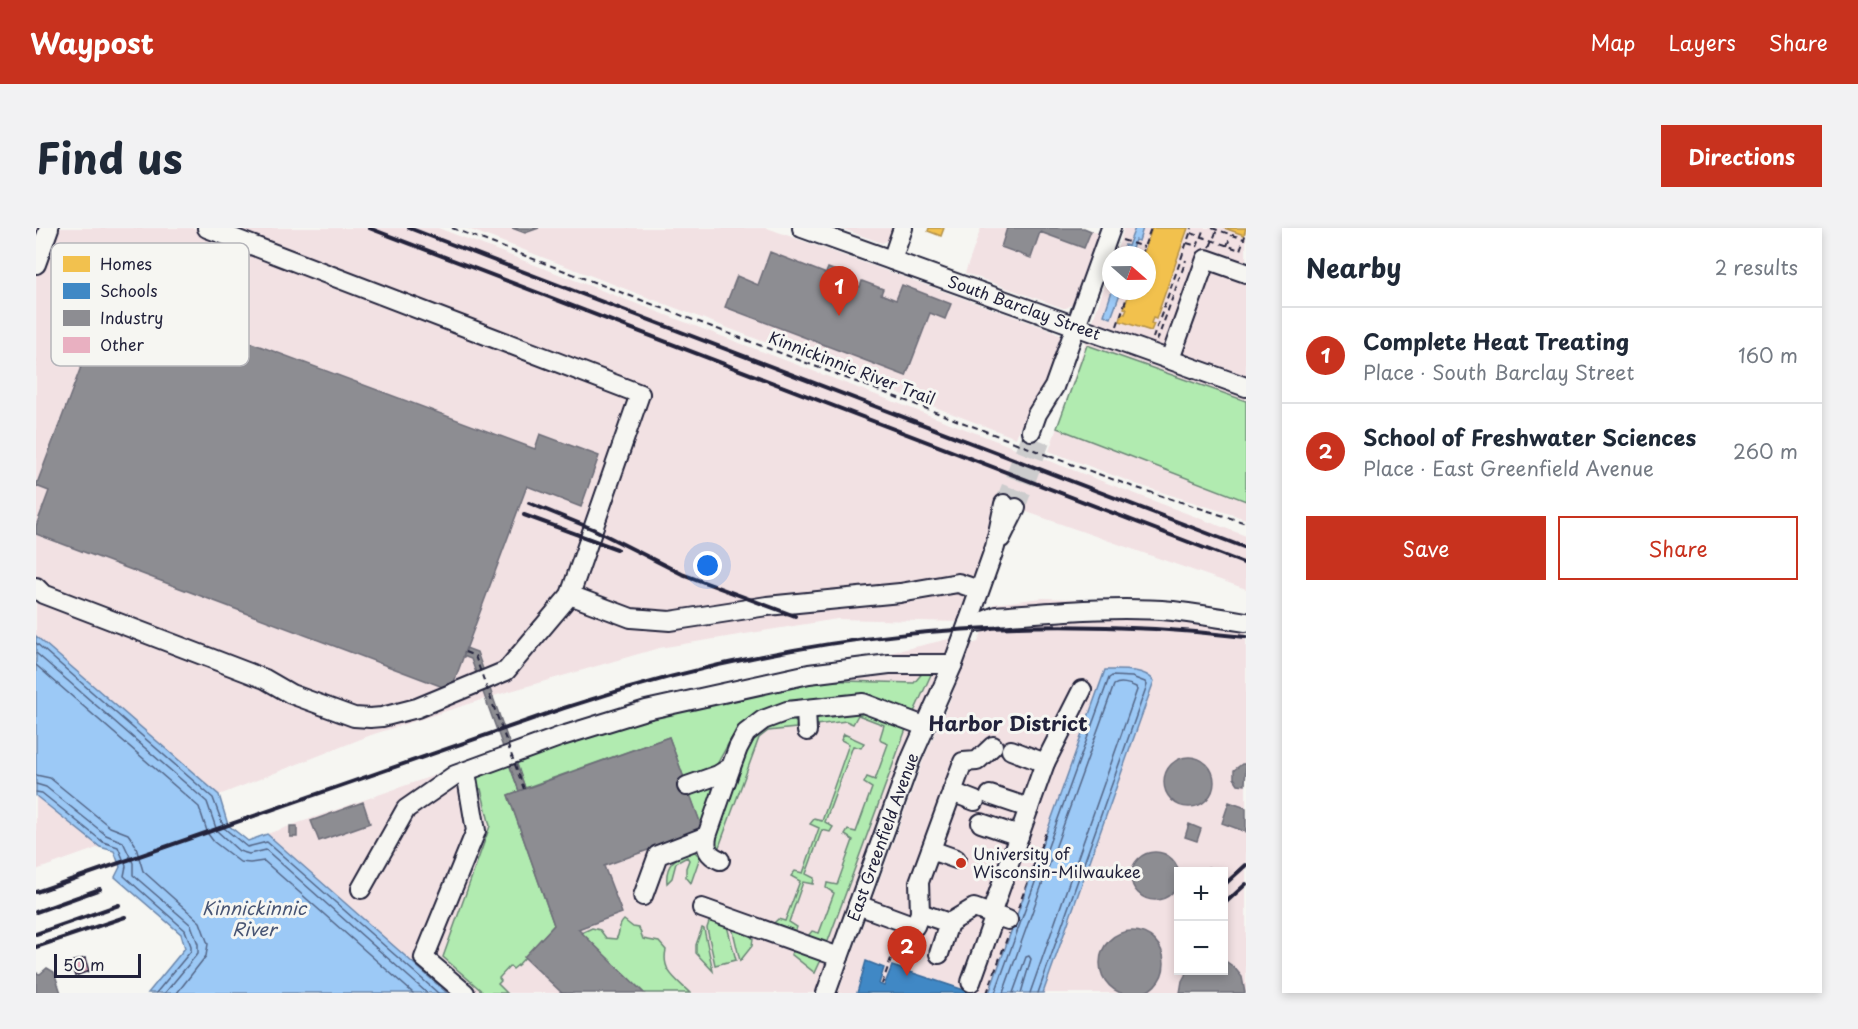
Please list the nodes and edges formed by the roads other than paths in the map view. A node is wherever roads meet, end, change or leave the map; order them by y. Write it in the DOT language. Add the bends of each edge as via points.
graph roads {
  1 [pos="49,228"];
  2 [pos="207,228"];
  3 [pos="802,228"];
  4 [pos="903,228"];
  5 [pos="1110,232"];
  6 [pos="246,243"];
  7 [pos="249,244"];
  8 [pos="892,260"];
  9 [pos="36,264"];
  10 [pos="1246,273"];
  11 [pos="1076,325"];
  12 [pos="1170,359"];
  13 [pos="1246,387"];
  14 [pos="1037,434"];
  15 [pos="1010,506"];
  16 [pos="36,587"];
  17 [pos="979,590"];
  18 [pos="570,595"];
  19 [pos="1246,622"];
  20 [pos="968,623"];
  21 [pos="953,664"];
  22 [pos="1082,690"];
  23 [pos="806,709"];
  24 [pos="924,726"];
  25 [pos="807,731"];
  26 [pos="1045,763"];
  27 [pos="731,767"];
  28 [pos="466,772"];
  29 [pos="687,786"];
  30 [pos="952,792"];
  31 [pos="1029,808"];
  32 [pos="981,823"];
  33 [pos="707,836"];
  34 [pos="1019,836"];
  35 [pos="931,850"];
  36 [pos="956,859"];
  37 [pos="720,860"];
  38 [pos="361,889"];
  39 [pos="643,896"];
  40 [pos="858,905"];
  41 [pos="702,908"];
  42 [pos="920,913"];
  43 [pos="998,916"];
  44 [pos="949,923"];
  45 [pos="939,954"];
  46 [pos="839,957"];
  47 [pos="971,982"];
  48 [pos="465,993"];
  49 [pos="826,993"];
  1 -- 9 [label="street"];
  2 -- 6 [label="street"];
  3 -- 8 [label="street, South Barclay Street"];
  4 -- 8 [label="street"];
  5 -- 11 [label="street"];
  7 -- 18 [label="street" via="640,394"];
  8 -- 11 [label="street, South Barclay Street"];
  10 -- 12 [label="street" via="1206,259"];
  11 -- 12 [label="street, South Barclay Street"];
  11 -- 14 [label="street" via="1054,387 1037,414"];
  12 -- 13 [label="street, South Barclay Street"];
  15 -- 17 [label="street, East Greenfield Avenue"];
  16 -- 18 [label="street" via="43,594 265,679 291,694 354,717 370,718 417,708 506,671"];
  17 -- 18 [label="street" via="958,583 670,621 631,618"];
  17 -- 20 [label="street, East Greenfield Avenue"];
  19 -- 20 [label="street" via="1172,611 1122,609 996,616"];
  20 -- 21 [label="street, East Greenfield Avenue"];
  21 -- 24 [label="street, East Greenfield Avenue"];
  21 -- 28 [label="street" via="889,664 809,674 691,700 562,736"];
  22 -- 26 [label="street"];
  23 -- 24 [label="street" via="863,703"];
  23 -- 25 [label="street"];
  23 -- 27 [label="street" via="774,715 753,727 738,748"];
  24 -- 40 [label="street, East Greenfield Avenue"];
  26 -- 30 [label="street" via="1002,748 977,761 963,762"];
  26 -- 31 [label="street"];
  27 -- 29 [label="street"];
  27 -- 33 [label="street"];
  28 -- 38 [label="street" via="406,809"];
  28 -- 48 [label="street" via="476,831 424,958"];
  30 -- 31 [label="street"];
  30 -- 35 [label="street"];
  31 -- 34 [label="street"];
  32 -- 34 [label="street"];
  33 -- 37 [label="street" via="707,852"];
  33 -- 39 [label="street" via="658,855"];
  34 -- 43 [label="street"];
  35 -- 36 [label="street"];
  35 -- 42 [label="street" via="919,882"];
  40 -- 42 [label="street" via="915,926"];
  40 -- 46 [label="street, East Greenfield Avenue"];
  41 -- 46 [label="street"];
  42 -- 44 [label="street"];
  43 -- 44 [label="street" via="974,908"];
  43 -- 47 [label="street"];
  44 -- 45 [label="street"];
  46 -- 49 [label="street, East Greenfield Avenue"];
}
